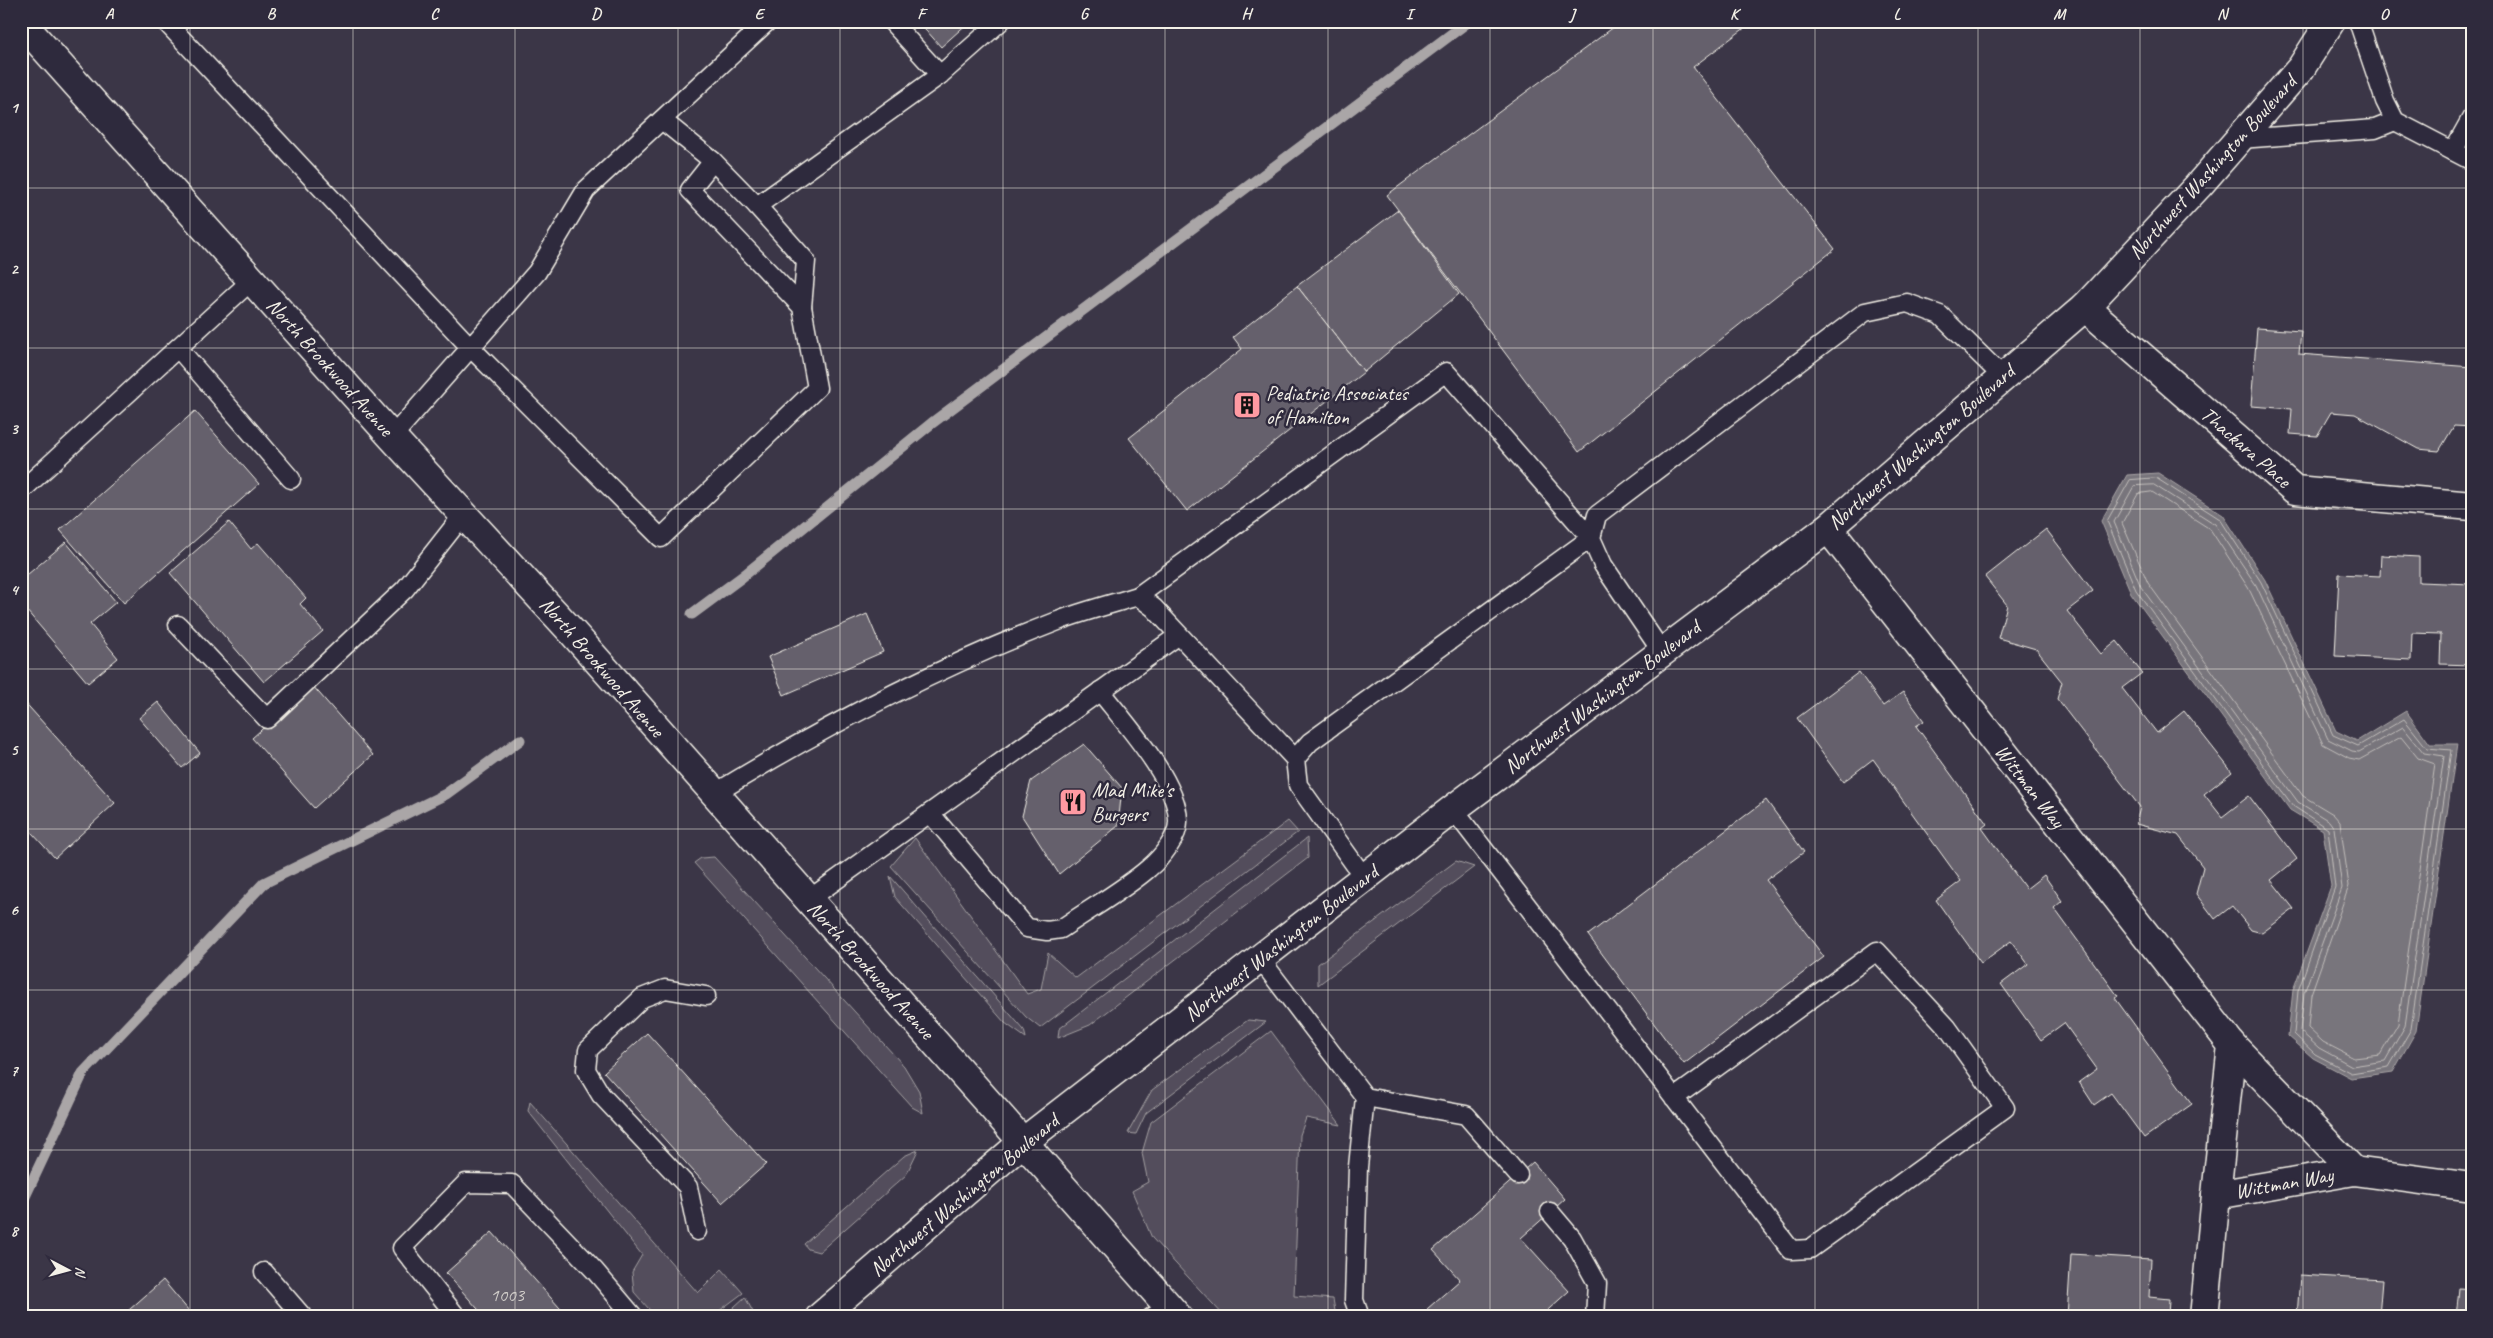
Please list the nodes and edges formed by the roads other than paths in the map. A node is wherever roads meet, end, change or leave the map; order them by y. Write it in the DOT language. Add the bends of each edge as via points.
graph roads {
  1 [pos="166,21"];
  2 [pos="768,21"];
  3 [pos="891,21"];
  4 [pos="1001,21"];
  5 [pos="2331,21"];
  6 [pos="2358,21"];
  7 [pos="21,22"];
  8 [pos="940,75"];
  9 [pos="2472,117"];
  10 [pos="662,120"];
  11 [pos="2395,121"];
  12 [pos="2240,139"];
  13 [pos="2453,151"];
  14 [pos="713,160"];
  15 [pos="2472,161"];
  16 [pos="757,206"];
  17 [pos="252,280"];
  18 [pos="802,307"];
  19 [pos="2085,307"];
  20 [pos="178,348"];
  21 [pos="471,348"];
  22 [pos="2003,377"];
  23 [pos="392,437"];
  24 [pos="291,479"];
  25 [pos="21,491"];
  26 [pos="2472,506"];
  27 [pos="464,514"];
  28 [pos="1828,528"];
  29 [pos="1591,538"];
  30 [pos="1138,596"];
  31 [pos="178,626"];
  32 [pos="1179,635"];
  33 [pos="1662,652"];
  34 [pos="1100,691"];
  35 [pos="1296,759"];
  36 [pos="714,794"];
  37 [pos="1453,809"];
  38 [pos="930,813"];
  39 [pos="1364,879"];
  40 [pos="808,900"];
  41 [pos="1260,960"];
  42 [pos="706,996"];
  43 [pos="2232,1045"];
  44 [pos="1365,1096"];
  45 [pos="1674,1098"];
  46 [pos="1023,1142"];
  47 [pos="2354,1170"];
  48 [pos="1518,1174"];
  49 [pos="2472,1187"];
  50 [pos="2216,1195"];
  51 [pos="1550,1212"];
  52 [pos="697,1231"];
  53 [pos="264,1272"];
  54 [pos="1167,1314"];
  55 [pos="303,1317"];
  56 [pos="458,1317"];
  57 [pos="634,1317"];
  58 [pos="820,1317"];
  59 [pos="1360,1317"];
  60 [pos="1595,1317"];
  61 [pos="2204,1317"];
  1 -- 21 [label="lane"];
  2 -- 10 [label="lane"];
  3 -- 8 [label="lane"];
  4 -- 8 [label="lane"];
  5 -- 12 [label="street, Northwest Washington Boulevard" via="2301,68"];
  6 -- 11 [label="lane"];
  7 -- 17 [label="street, North Brookwood Avenue"];
  8 -- 16 [label="lane"];
  9 -- 13 [label="lane"];
  10 -- 14 [label="lane"];
  10 -- 21 [label="lane" via="586,190 537,272"];
  11 -- 12 [label="lane" via="2375,129"];
  11 -- 13 [label="lane"];
  12 -- 19 [label="street, Northwest Washington Boulevard"];
  13 -- 15 [label="lane"];
  14 -- 16 [label="lane"];
  14 -- 18 [label="lane" via="690,190"];
  16 -- 18 [label="lane" via="806,261"];
  17 -- 20 [label="lane"];
  17 -- 23 [label="street, North Brookwood Avenue"];
  18 -- 21 [label="lane" via="817,388 661,538"];
  19 -- 22 [label="street, Northwest Washington Boulevard"];
  19 -- 26 [label="street, Thackara Place" via="2295,490"];
  20 -- 24 [label="lane"];
  20 -- 25 [label="lane"];
  21 -- 23 [label="lane"];
  22 -- 28 [label="street, Northwest Washington Boulevard"];
  22 -- 29 [label="lane" via="1940,315 1907,303 1865,312 1597,514"];
  23 -- 27 [label="street, North Brookwood Avenue"];
  27 -- 31 [label="lane" via="405,589 267,720"];
  27 -- 36 [label="street, North Brookwood Avenue" via="573,632"];
  28 -- 33 [label="street, Northwest Washington Boulevard"];
  28 -- 43 [label="street, Wittman Way"];
  29 -- 30 [label="lane" via="1446,372"];
  29 -- 33 [label="lane" via="1603,565"];
  29 -- 35 [label="lane" via="1310,742"];
  30 -- 32 [label="lane"];
  30 -- 36 [label="lane" via="1060,620 915,682 786,749"];
  32 -- 34 [label="lane"];
  32 -- 35 [label="lane"];
  33 -- 37 [label="street, Northwest Washington Boulevard"];
  34 -- 38 [label="lane"];
  34 -- 38 [label="lane" via="1148,752 1174,800 1178,822 1170,844 1149,868 1060,929 1027,928"];
  35 -- 39 [label="lane" via="1298,785"];
  36 -- 40 [label="street, North Brookwood Avenue"];
  37 -- 39 [label="street, Northwest Washington Boulevard"];
  37 -- 45 [label="lane"];
  38 -- 40 [label="lane"];
  39 -- 41 [label="street, Northwest Washington Boulevard"];
  40 -- 46 [label="street, North Brookwood Avenue"];
  41 -- 44 [label="lane"];
  41 -- 46 [label="street, Northwest Washington Boulevard"];
  42 -- 52 [label="lane" via="665,989 642,998 588,1050 586,1070 601,1095 688,1187"];
  43 -- 47 [label="street, Wittman Way"];
  43 -- 50 [label="street, Wittman Way"];
  44 -- 48 [label="lane" via="1466,1115"];
  44 -- 59 [label="lane" via="1358,1167 1354,1300"];
  45 -- 45 [label="lane" via="1791,1250 1810,1249 2005,1108 1947,1027 1877,951"];
  46 -- 54 [label="street, North Brookwood Avenue"];
  46 -- 58 [label="street, Northwest Washington Boulevard"];
  47 -- 49 [label="street, Wittman Way"];
  47 -- 50 [label="street, Wittman Way"];
  50 -- 61 [label="street"];
  51 -- 60 [label="lane" via="1572,1238 1597,1283"];
  53 -- 55 [label="lane"];
  56 -- 57 [label="lane" via="402,1248 466,1183 512,1184"];
}
